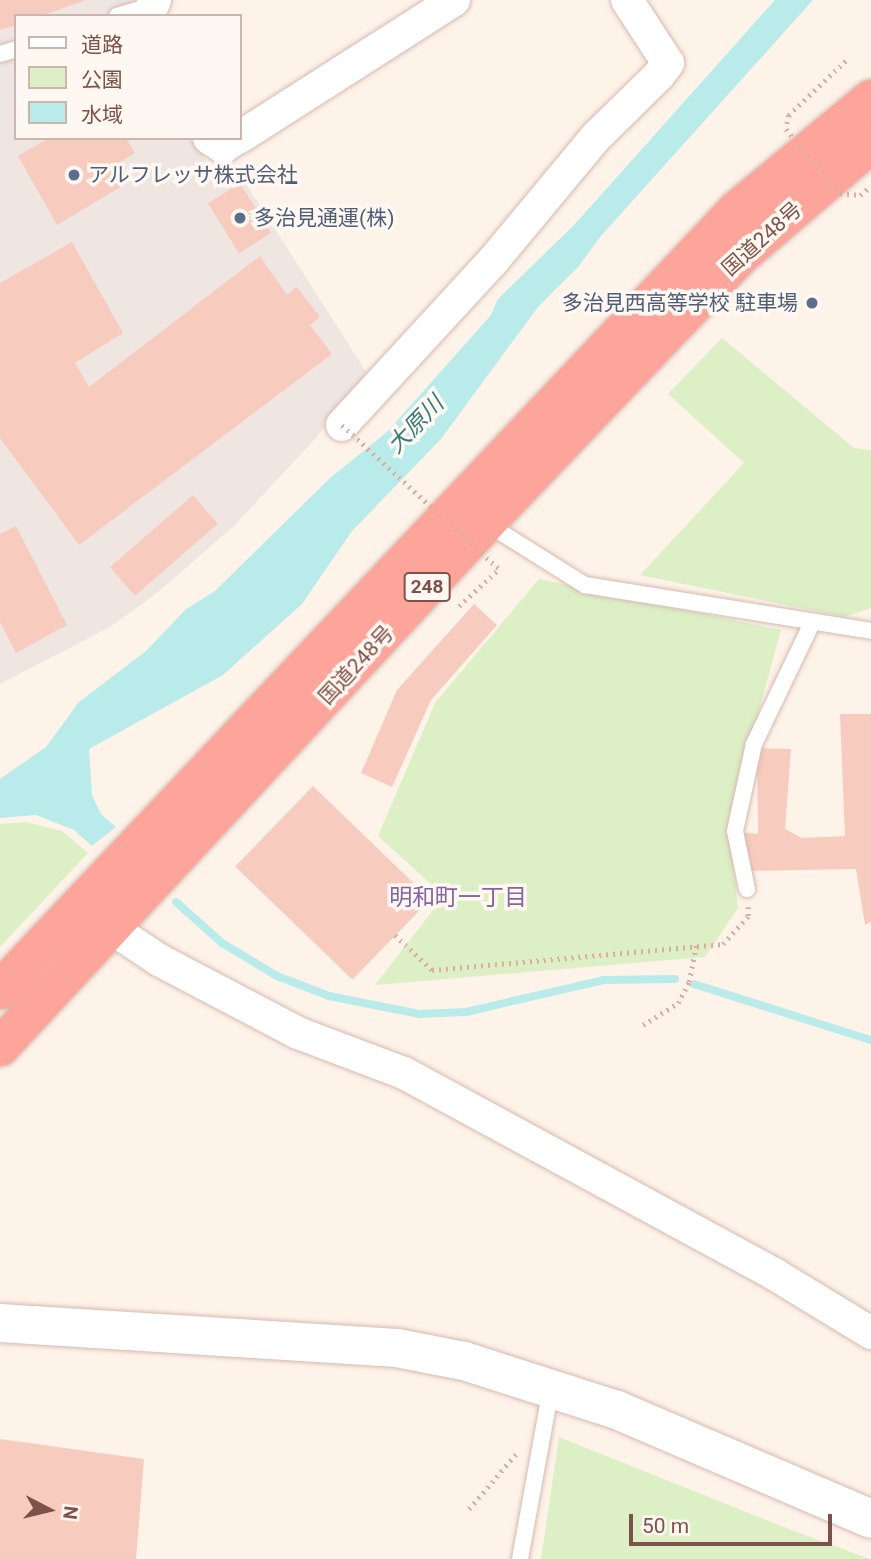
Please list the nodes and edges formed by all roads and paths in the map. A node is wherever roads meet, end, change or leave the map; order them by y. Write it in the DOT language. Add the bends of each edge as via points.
graph roads {
  1 [pos="454,0"];
  2 [pos="627,0"];
  3 [pos="151,7"];
  4 [pos="125,14"];
  5 [pos="846,61"];
  6 [pos="871,99"];
  7 [pos="242,135"];
  8 [pos="212,140"];
  9 [pos="234,140"];
  10 [pos="871,144"];
  11 [pos="871,186"];
  12 [pos="342,425"];
  13 [pos="485,523"];
  14 [pos="459,606"];
  15 [pos="813,623"];
  16 [pos="871,631"];
  17 [pos="747,889"];
  18 [pos="111,928"];
  19 [pos="395,935"];
  20 [pos="696,946"];
  21 [pos="0,990"];
  22 [pos="643,1025"];
  23 [pos="0,1047"];
  24 [pos="0,1323"];
  25 [pos="871,1333"];
  26 [pos="551,1389"];
  27 [pos="516,1454"];
  28 [pos="468,1509"];
  29 [pos="871,1520"];
  30 [pos="520,1559"];
  1 -- 7 [label="street"];
  2 -- 12 [label="street" via="667,63 659,75 596,137 493,261"];
  3 -- 4 [label="lane"];
  5 -- 11 [label="path, bridge" via="789,115 786,129 840,193 860,195"];
  6 -- 21 [label="highway, 国道248号 / 248" via="737,210"];
  8 -- 9 [label="street" via="223,147"];
  10 -- 13 [label="highway, 国道248号 / 248" via="739,257"];
  12 -- 14 [label="path, bridge" via="499,569"];
  13 -- 15 [label="lane" via="585,585"];
  13 -- 18 [label="highway, 国道248号 / 248"];
  15 -- 16 [label="lane"];
  15 -- 17 [label="lane" via="754,744 735,831"];
  17 -- 20 [label="path" via="748,916 740,925 723,944"];
  18 -- 23 [label="highway, 国道248号 / 248"];
  18 -- 25 [label="street" via="159,960 298,1033 404,1073 774,1274"];
  19 -- 20 [label="path" via="432,970"];
  20 -- 22 [label="path" via="689,982 678,1003"];
  24 -- 26 [label="street" via="397,1348 464,1361"];
  26 -- 29 [label="street" via="617,1410"];
  26 -- 30 [label="lane"];
  27 -- 28 [label="path"];
}
